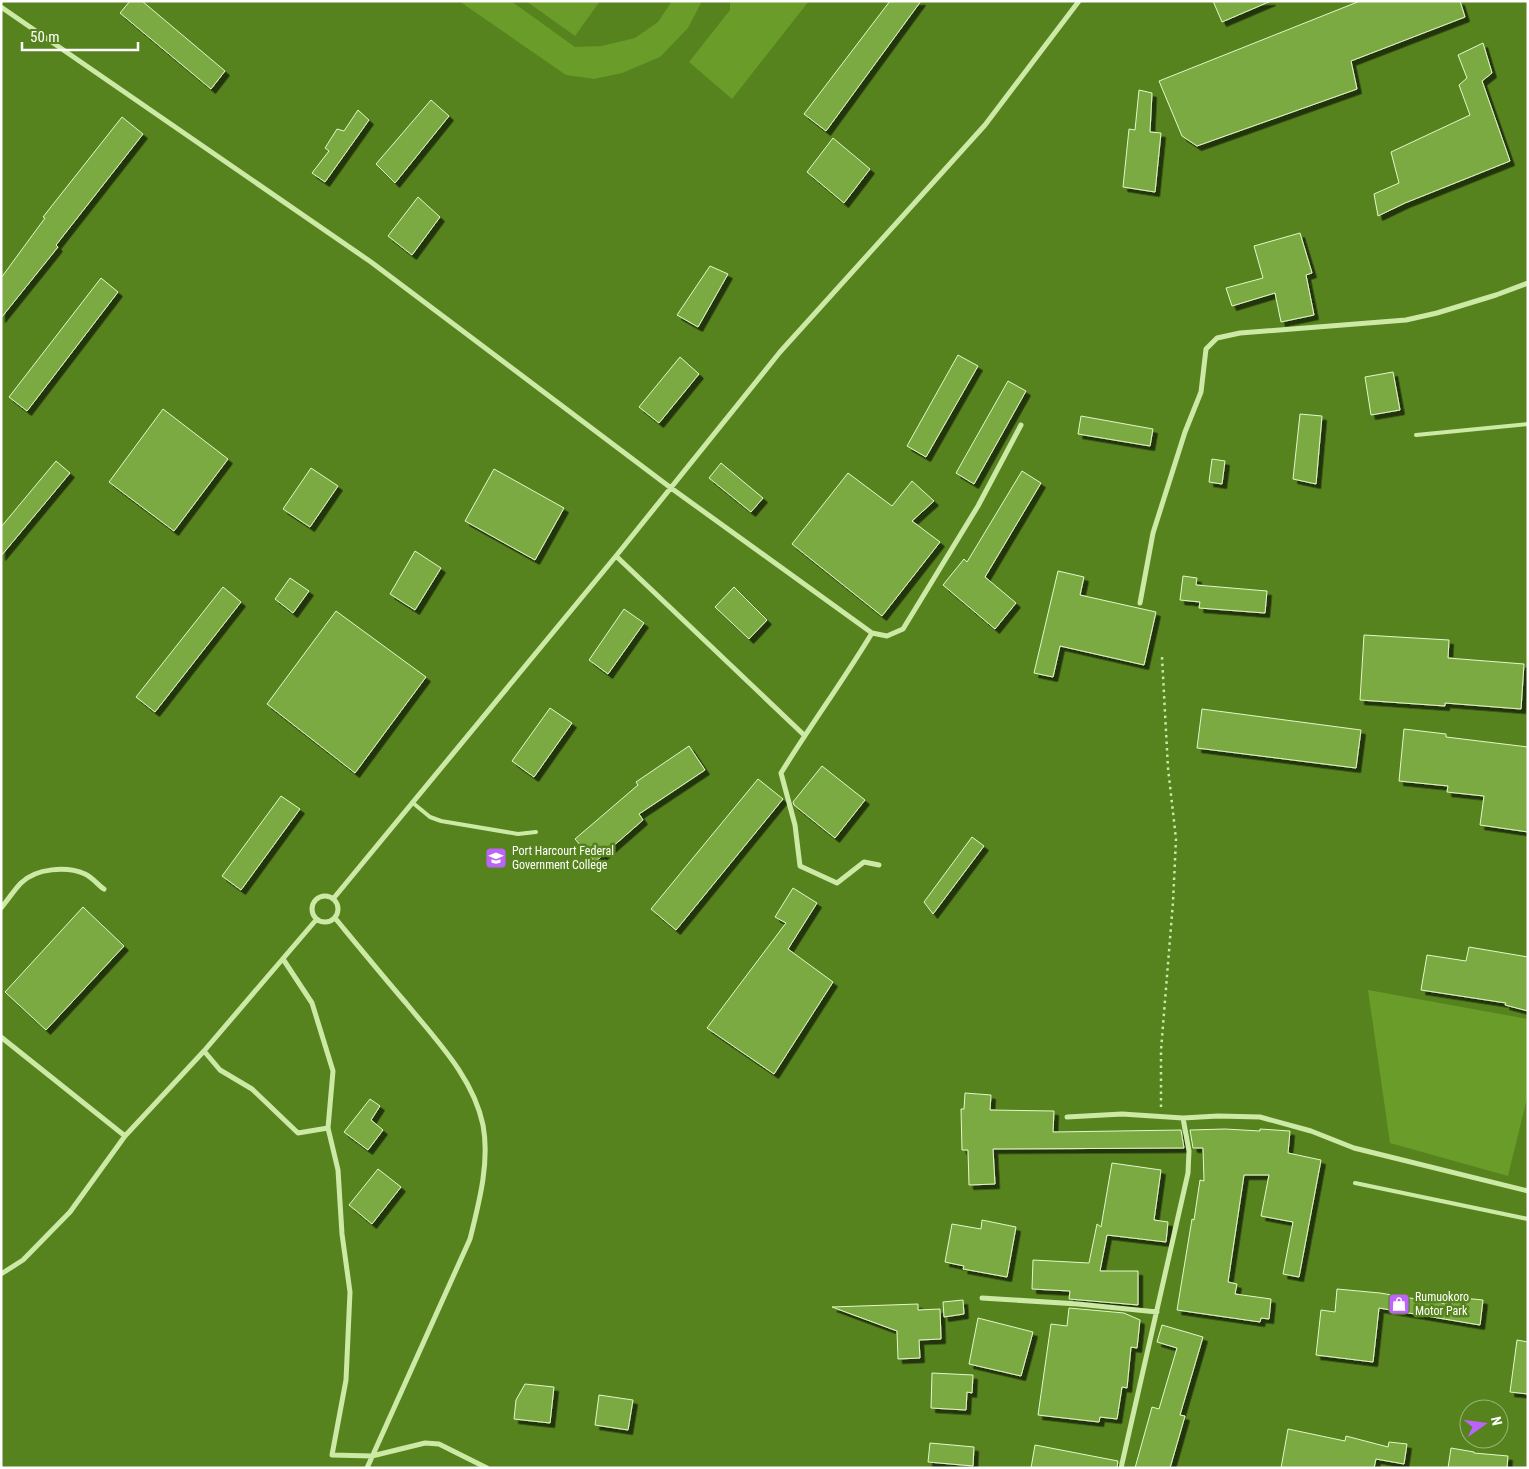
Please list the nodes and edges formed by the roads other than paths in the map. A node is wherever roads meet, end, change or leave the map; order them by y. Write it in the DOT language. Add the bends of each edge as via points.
graph roads {
  1 [pos="1079,1"];
  2 [pos="1,7"];
  3 [pos="1528,283"];
  4 [pos="1528,424"];
  5 [pos="1021,425"];
  6 [pos="1416,435"];
  7 [pos="671,488"];
  8 [pos="616,556"];
  9 [pos="1140,603"];
  10 [pos="872,633"];
  11 [pos="804,735"];
  12 [pos="413,803"];
  13 [pos="536,832"];
  14 [pos="879,865"];
  15 [pos="104,889"];
  16 [pos="333,899"];
  17 [pos="1,908"];
  18 [pos="335,918"];
  19 [pos="316,920"];
  20 [pos="282,959"];
  21 [pos="1,1037"];
  22 [pos="204,1051"];
  23 [pos="1067,1117"];
  24 [pos="1184,1118"];
  25 [pos="328,1128"];
  26 [pos="125,1136"];
  27 [pos="1355,1183"];
  28 [pos="1528,1191"];
  29 [pos="1528,1219"];
  30 [pos="1,1274"];
  31 [pos="982,1298"];
  32 [pos="1157,1312"];
  33 [pos="372,1456"];
  34 [pos="367,1468"];
  35 [pos="487,1468"];
  36 [pos="1121,1468"];
  1 -- 7 [label="street" via="985,125 780,352"];
  2 -- 7 [label="street" via="371,262"];
  3 -- 9 [label="street" via="1479,301 1406,320 1240,333 1217,338 1206,349 1201,392 1152,533"];
  4 -- 6 [label="lane"];
  5 -- 10 [label="street" via="978,506 904,629 887,636"];
  7 -- 8 [label="street"];
  7 -- 10 [label="street"];
  8 -- 11 [label="street"];
  8 -- 12 [label="street"];
  10 -- 11 [label="street"];
  11 -- 14 [label="street" via="781,773 795,825 800,866 837,883 864,862"];
  12 -- 13 [label="lane" via="430,817 441,821 518,834"];
  12 -- 16 [label="street"];
  15 -- 17 [label="street" via="87,875 70,870 50,871 22,882"];
  16 -- 18 [label="street" via="338,908"];
  16 -- 19 [label="street" via="324,896 314,900 311,910"];
  18 -- 19 [label="street" via="326,923"];
  18 -- 33 [label="street" via="462,1074 483,1126 484,1166 470,1238"];
  19 -- 20 [label="street"];
  20 -- 22 [label="street"];
  20 -- 25 [label="street" via="312,1003 333,1070"];
  21 -- 26 [label="street"];
  22 -- 25 [label="street" via="220,1070 252,1089 298,1133"];
  22 -- 26 [label="street"];
  23 -- 24 [label="street" via="1122,1114"];
  24 -- 28 [label="street" via="1260,1117 1311,1131 1354,1148"];
  24 -- 32 [label="street" via="1189,1151 1188,1174"];
  25 -- 33 [label="street" via="338,1170 350,1292 346,1380 332,1455"];
  26 -- 30 [label="street" via="70,1212 24,1260"];
  27 -- 29 [label="lane"];
  31 -- 32 [label="street"];
  32 -- 36 [label="street"];
  33 -- 34 [label="street"];
  33 -- 35 [label="street" via="439,1444"];
}
